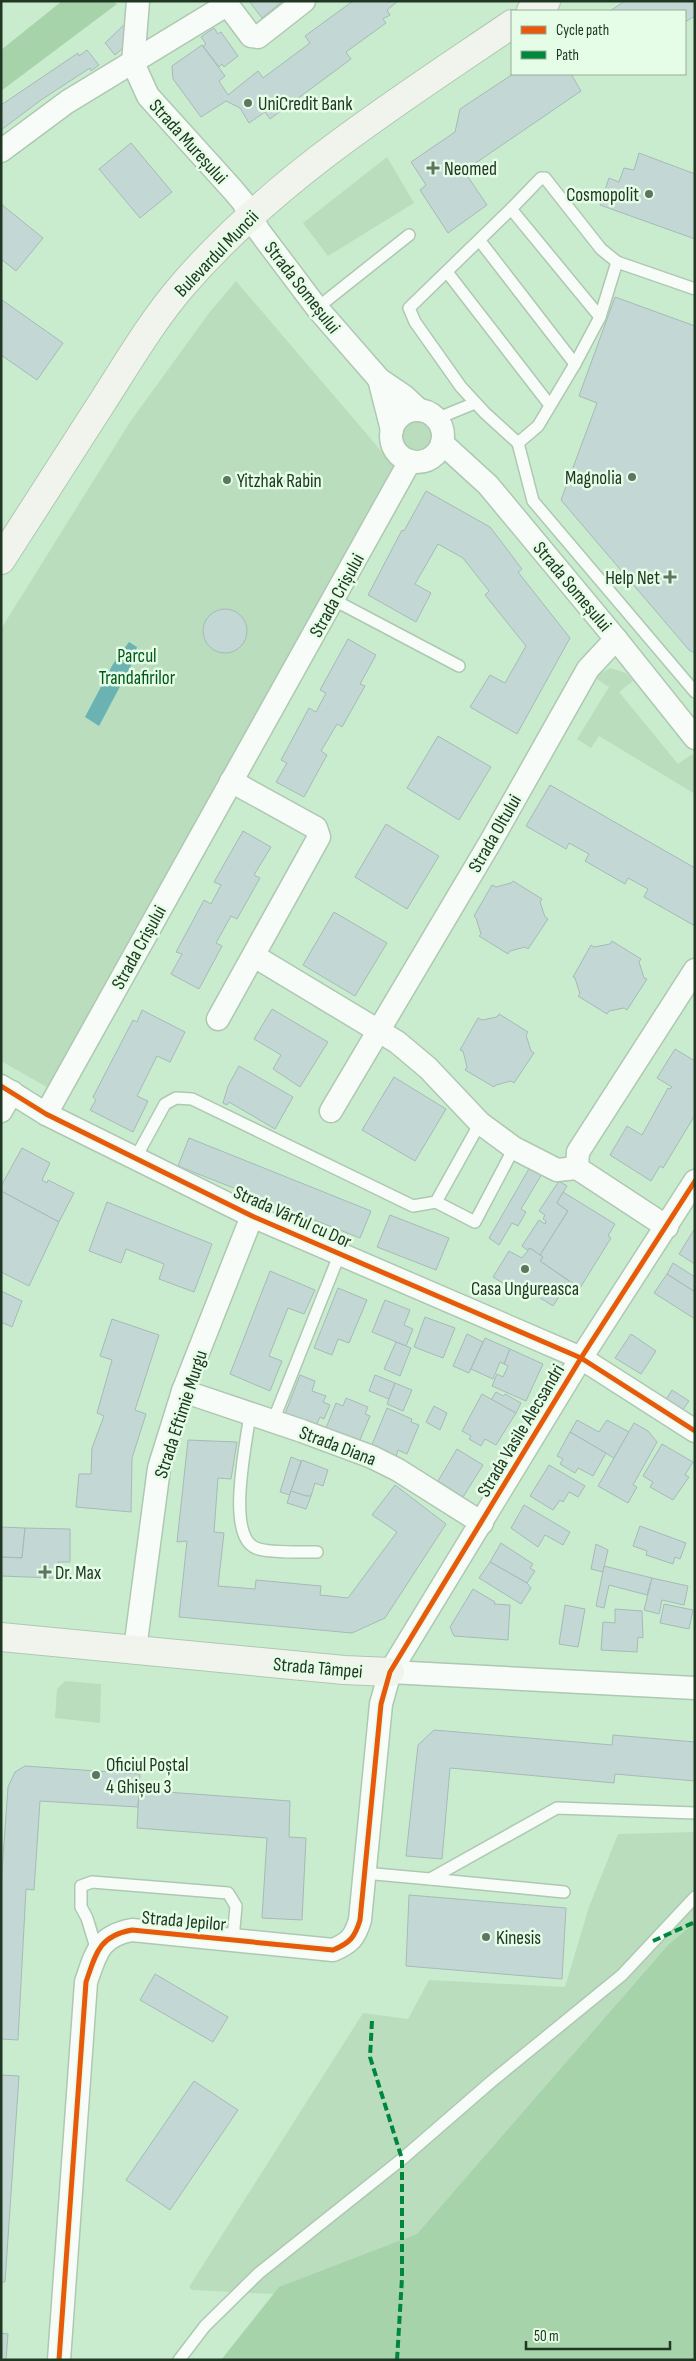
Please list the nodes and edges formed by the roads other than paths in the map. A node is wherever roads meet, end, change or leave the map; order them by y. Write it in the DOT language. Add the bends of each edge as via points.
graph roads {
  1 [pos="138,1"];
  2 [pos="304,1"];
  3 [pos="511,25"];
  4 [pos="133,63"];
  5 [pos="1,151"];
  6 [pos="511,209"];
  7 [pos="251,215"];
  8 [pos="409,235"];
  9 [pos="480,241"];
  10 [pos="617,262"];
  11 [pos="447,272"];
  12 [pos="695,290"];
  13 [pos="317,308"];
  14 [pos="600,317"];
  15 [pos="575,364"];
  16 [pos="379,379"];
  17 [pos="475,403"];
  18 [pos="550,404"];
  19 [pos="428,415"];
  20 [pos="392,430"];
  21 [pos="442,443"];
  22 [pos="518,443"];
  23 [pos="410,461"];
  24 [pos="1,560"];
  25 [pos="334,600"];
  26 [pos="616,639"];
  27 [pos="458,666"];
  28 [pos="695,692"];
  29 [pos="695,738"];
  30 [pos="231,781"];
  31 [pos="254,956"];
  32 [pos="695,970"];
  33 [pos="218,1019"];
  34 [pos="378,1031"];
  35 [pos="5,1096"];
  36 [pos="331,1111"];
  37 [pos="46,1114"];
  38 [pos="480,1124"];
  39 [pos="514,1148"];
  40 [pos="135,1159"];
  41 [pos="577,1168"];
  42 [pos="695,1180"];
  43 [pos="436,1202"];
  44 [pos="252,1216"];
  45 [pos="667,1227"];
  46 [pos="340,1253"];
  47 [pos="582,1358"];
  48 [pos="184,1391"];
  49 [pos="250,1413"];
  50 [pos="272,1421"];
  51 [pos="695,1432"];
  52 [pos="482,1523"];
  53 [pos="317,1552"];
  54 [pos="1,1637"];
  55 [pos="135,1649"];
  56 [pos="390,1672"];
  57 [pos="695,1688"];
  58 [pos="695,1813"];
  59 [pos="364,1873"];
  60 [pos="430,1879"];
  61 [pos="564,1892"];
  62 [pos="695,1897"];
  63 [pos="233,1939"];
  64 [pos="97,1951"];
  65 [pos="59,2360"];
  66 [pos="179,2360"];
  1 -- 4 [label="street, Strada Mureșului"];
  2 -- 4 [label="street" via="258,37 251,36 230,8 223,7"];
  3 -- 7 [label="main road, Bulevardul Muncii" via="352,135"];
  4 -- 5 [label="street" via="67,102"];
  4 -- 7 [label="street, Strada Mureșului" via="148,96 234,190"];
  6 -- 9 [label="lane"];
  6 -- 10 [label="lane" via="541,178 546,178 601,249"];
  6 -- 14 [label="lane"];
  7 -- 13 [label="street, Strada Someșului" via="259,231"];
  7 -- 24 [label="main road, Bulevardul Muncii" via="182,286 148,330"];
  8 -- 13 [label="lane"];
  9 -- 11 [label="lane"];
  9 -- 15 [label="lane"];
  10 -- 12 [label="lane"];
  10 -- 14 [label="lane"];
  11 -- 17 [label="lane" via="409,308 415,322"];
  11 -- 18 [label="lane"];
  13 -- 16 [label="street, Strada Someșului"];
  14 -- 15 [label="lane"];
  15 -- 18 [label="lane"];
  16 -- 19 [label="street, Strada Someșului"];
  16 -- 20 [label="street, Strada Someșului"];
  17 -- 19 [label="lane"];
  17 -- 22 [label="lane"];
  18 -- 22 [label="lane" via="538,426"];
  19 -- 20 [label="street" via="406,413"];
  19 -- 21 [label="street" via="443,431"];
  20 -- 23 [label="street, Strada Someșului" via="397,453"];
  21 -- 23 [label="street" via="427,461"];
  21 -- 26 [label="street, Strada Someșului" via="488,485"];
  22 -- 28 [label="lane" via="533,501"];
  23 -- 25 [label="street, Strada Crișului"];
  25 -- 27 [label="lane"];
  25 -- 30 [label="street, Strada Crișului"];
  26 -- 29 [label="street, Strada Someșului"];
  26 -- 34 [label="street, Strada Oltului" via="588,669"];
  30 -- 31 [label="street" via="311,825 319,834"];
  30 -- 37 [label="street, Strada Crișului"];
  31 -- 33 [label="street"];
  31 -- 34 [label="street"];
  32 -- 41 [label="street" via="578,1152"];
  34 -- 36 [label="street, Strada Oltului"];
  34 -- 38 [label="street" via="428,1068"];
  35 -- 37 [label="street, Strada Vârful cu Dor"];
  37 -- 40 [label="street, Strada Vârful cu Dor"];
  38 -- 39 [label="street"];
  38 -- 43 [label="lane"];
  39 -- 41 [label="street" via="557,1170"];
  39 -- 43 [label="lane" via="475,1222"];
  40 -- 43 [label="lane" via="165,1104 176,1098 192,1099 413,1206"];
  40 -- 44 [label="street, Strada Vârful cu Dor"];
  41 -- 45 [label="street"];
  42 -- 45 [label="street, Strada Vasile Alecsandri"];
  44 -- 46 [label="street, Strada Vârful cu Dor"];
  44 -- 48 [label="street, Strada Eftimie Murgu"];
  45 -- 47 [label="street, Strada Vasile Alecsandri"];
  46 -- 47 [label="street, Strada Vârful cu Dor"];
  46 -- 50 [label="lane"];
  47 -- 51 [label="street, Strada Vârful cu Dor"];
  47 -- 52 [label="street, Strada Vasile Alecsandri"];
  48 -- 49 [label="street, Strada Diana"];
  48 -- 55 [label="street, Strada Eftimie Murgu" via="159,1468"];
  49 -- 50 [label="street, Strada Diana"];
  49 -- 53 [label="lane" via="238,1509 245,1542 256,1549"];
  50 -- 52 [label="street, Strada Diana" via="342,1445 398,1470"];
  52 -- 56 [label="street, Strada Vasile Alecsandri"];
  54 -- 55 [label="main road, Strada Tâmpei"];
  55 -- 56 [label="main road, Strada Tâmpei"];
  56 -- 57 [label="street, Strada Tâmpei"];
  56 -- 59 [label="street, Strada Jepilor" via="381,1704"];
  58 -- 60 [label="lane" via="557,1808"];
  59 -- 60 [label="lane"];
  59 -- 63 [label="street, Strada Jepilor" via="356,1936 345,1945 333,1950"];
  60 -- 61 [label="lane"];
  62 -- 66 [label="lane" via="622,1975 402,2159 259,2273 206,2326"];
  63 -- 64 [label="street, Strada Jepilor" via="132,1930 105,1940"];
  63 -- 64 [label="lane" via="236,1906 228,1893 92,1882 81,1886 80,1907 88,1918"];
  64 -- 65 [label="street, Strada Jepilor" via="86,1982"];
}
